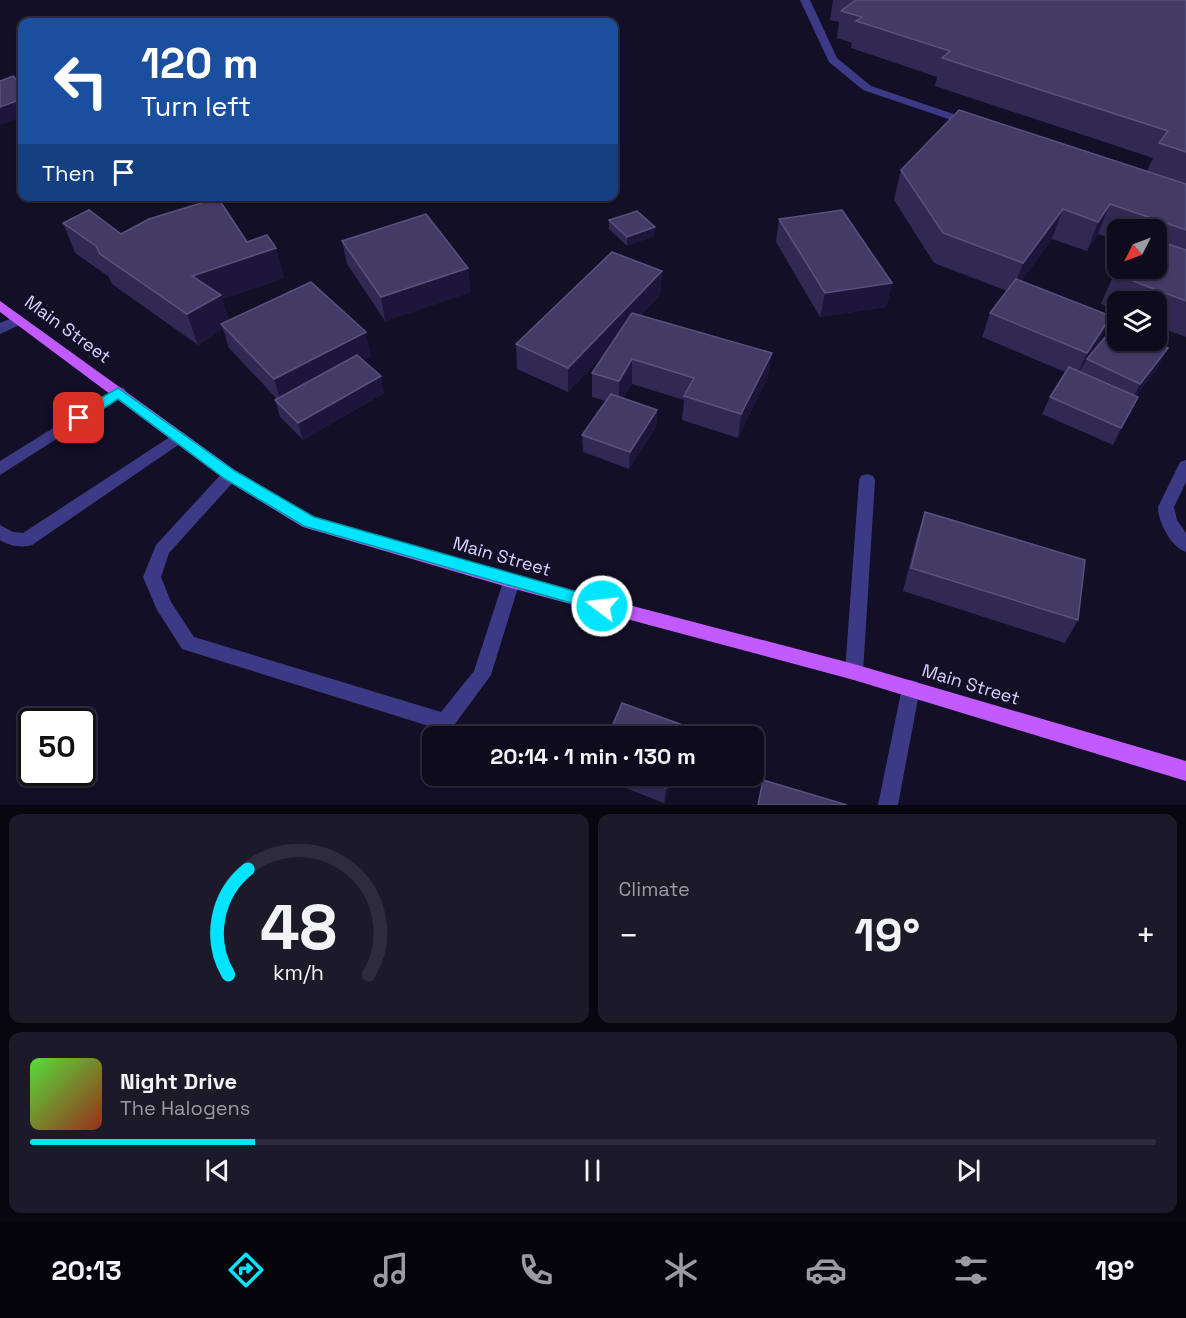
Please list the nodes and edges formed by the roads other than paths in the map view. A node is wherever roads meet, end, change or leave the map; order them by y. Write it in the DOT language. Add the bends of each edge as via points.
graph roads {
  1 [pos="805,0"];
  2 [pos="977,125"];
  3 [pos="0,305"];
  4 [pos="19,320"];
  5 [pos="0,329"];
  6 [pos="118,392"];
  7 [pos="179,437"];
  8 [pos="0,469"];
  9 [pos="1185,470"];
  10 [pos="230,475"];
  11 [pos="867,480"];
  12 [pos="0,532"];
  13 [pos="1186,545"];
  14 [pos="511,581"];
  15 [pos="854,672"];
  16 [pos="911,688"];
  17 [pos="1186,771"];
  18 [pos="888,805"];
  1 -- 2 [label="street" via="833,60 867,88"];
  3 -- 4 [label="main road, Main Street"];
  4 -- 5 [label="street"];
  4 -- 6 [label="main road, Main Street"];
  6 -- 7 [label="main road, Main Street"];
  6 -- 8 [label="street"];
  7 -- 10 [label="main road, Main Street"];
  7 -- 12 [label="street" via="26,540"];
  9 -- 13 [label="street" via="1164,510 1168,524"];
  10 -- 14 [label="main road, Main Street" via="309,522"];
  10 -- 14 [label="street" via="162,550 152,577 163,604 188,643 445,722 482,675"];
  11 -- 15 [label="street"];
  14 -- 15 [label="main road, Main Street"];
  15 -- 16 [label="main road, Main Street"];
  16 -- 17 [label="main road, Main Street"];
  16 -- 18 [label="street"];
}
